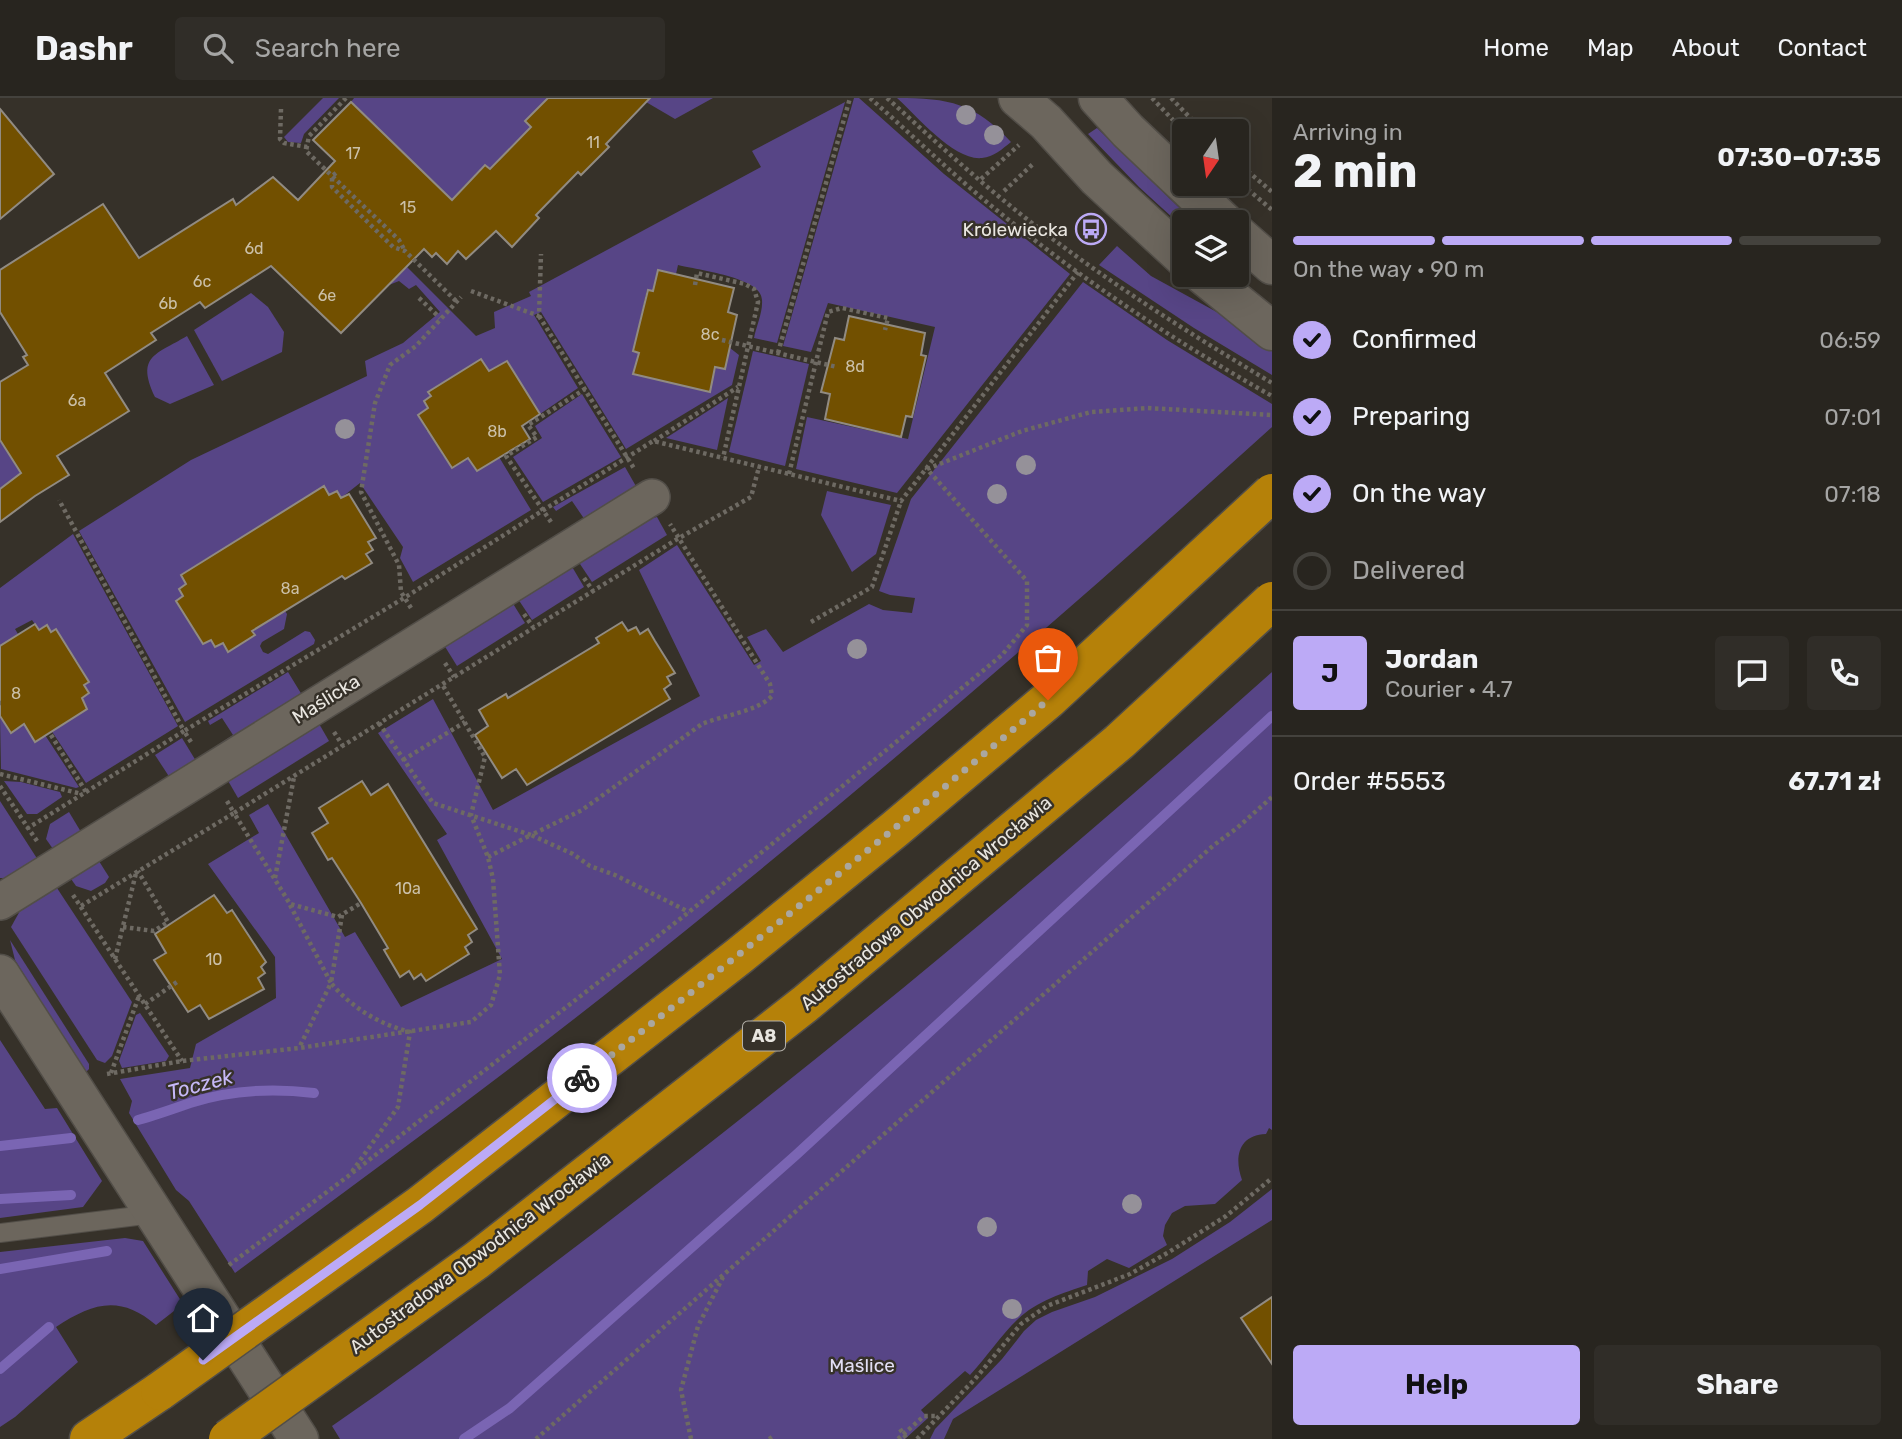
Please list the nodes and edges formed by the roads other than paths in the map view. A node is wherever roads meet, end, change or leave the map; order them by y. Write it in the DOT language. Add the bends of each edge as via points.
graph roads {
  1 [pos="1018,98"];
  2 [pos="1098,98"];
  3 [pos="1211,210"];
  4 [pos="1249,245"];
  5 [pos="1172,247"];
  6 [pos="1272,265"];
  7 [pos="1218,287"];
  8 [pos="1272,331"];
  9 [pos="1272,493"];
  10 [pos="652,497"];
  11 [pos="1272,601"];
  12 [pos="0,902"];
  13 [pos="0,974"];
  14 [pos="153,1214"];
  15 [pos="0,1233"];
  16 [pos="89,1439"];
  17 [pos="228,1439"];
  18 [pos="299,1439"];
  1 -- 5 [label="street"];
  2 -- 3 [label="street"];
  4 -- 6 [label="street"];
  7 -- 8 [label="street"];
  9 -- 16 [label="highway, bridge" via="1048,700 750,947 420,1205"];
  10 -- 12 [label="street, Maślicka"];
  11 -- 17 [label="highway, Autostradowa Obwodnica Wrocławia / A8, bridge" via="1119,742 805,1004 477,1260"];
  13 -- 14 [label="street"];
  14 -- 15 [label="lane"];
  14 -- 18 [label="street"];
}
